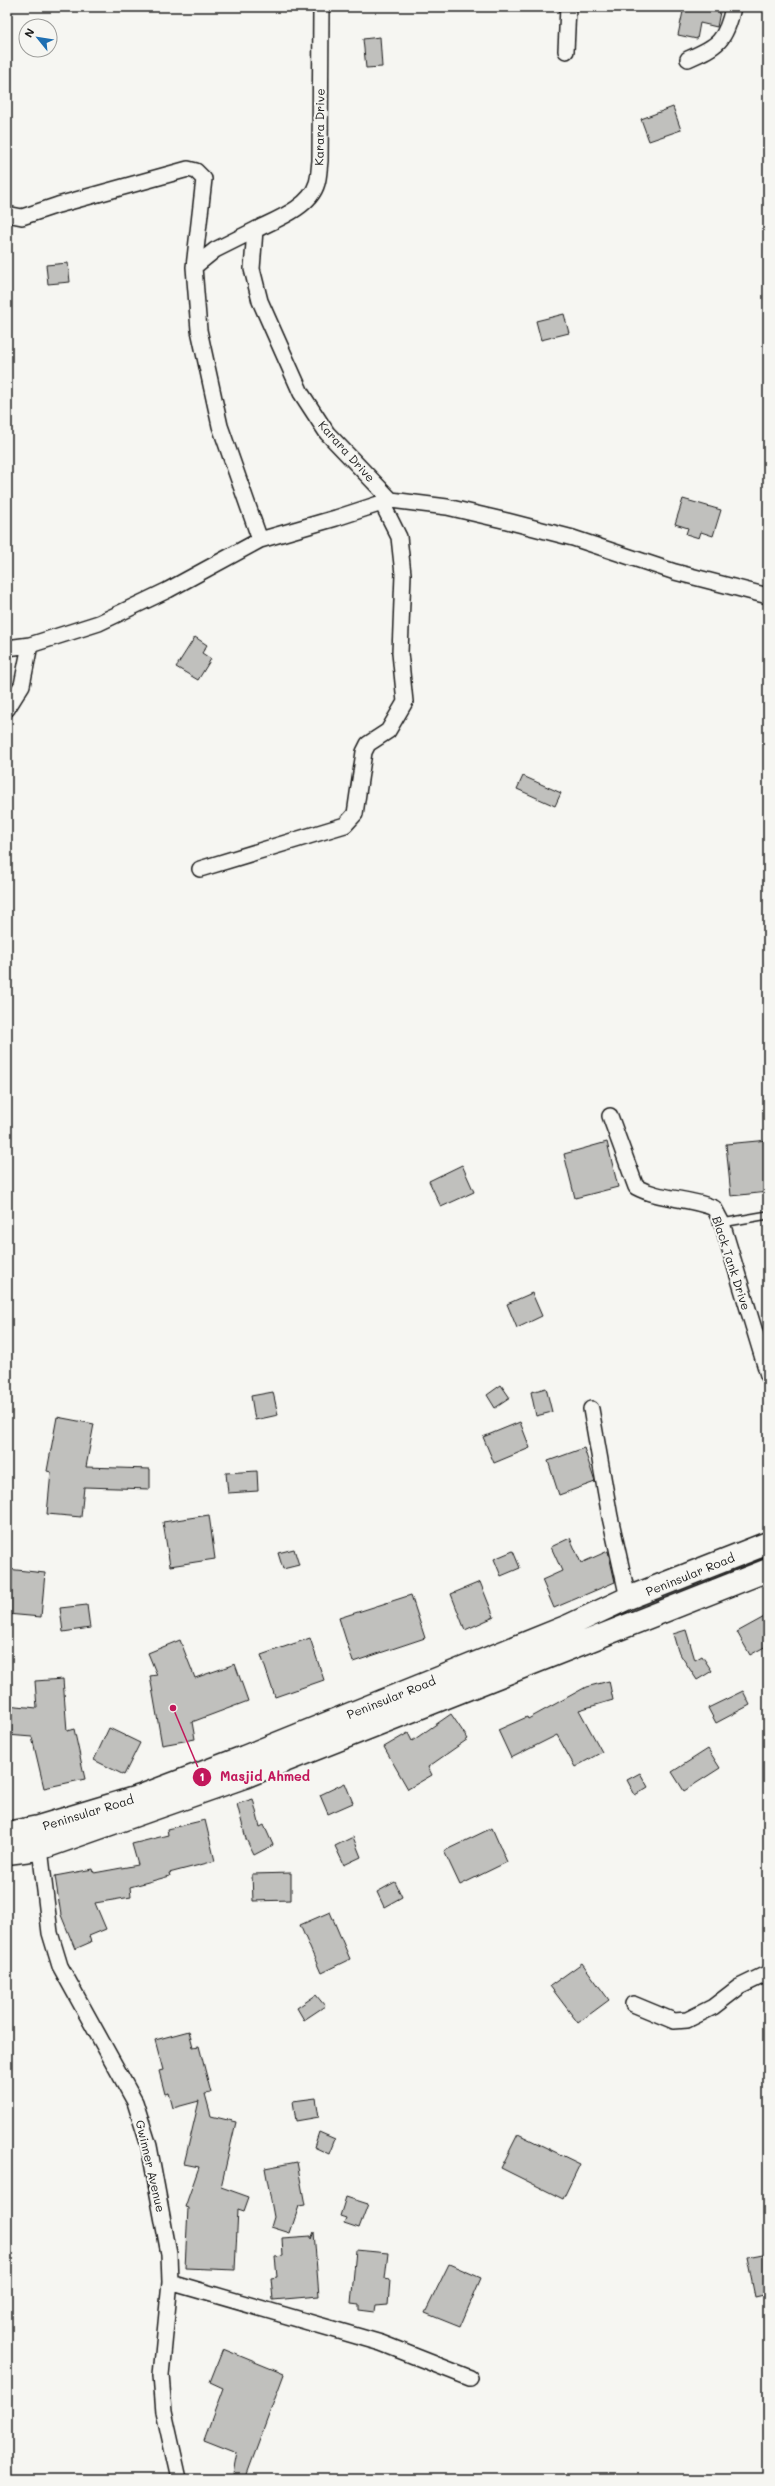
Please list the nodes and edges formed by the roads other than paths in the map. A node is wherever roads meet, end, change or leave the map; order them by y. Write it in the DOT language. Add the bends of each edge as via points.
graph roads {
  1 [pos="321,7"];
  2 [pos="568,7"];
  3 [pos="733,7"];
  4 [pos="566,51"];
  5 [pos="688,59"];
  6 [pos="7,214"];
  7 [pos="255,230"];
  8 [pos="194,267"];
  9 [pos="386,501"];
  10 [pos="260,540"];
  11 [pos="768,596"];
  12 [pos="30,645"];
  13 [pos="7,648"];
  14 [pos="7,709"];
  15 [pos="200,869"];
  16 [pos="610,1116"];
  17 [pos="768,1215"];
  18 [pos="722,1223"];
  19 [pos="768,1375"];
  20 [pos="591,1409"];
  21 [pos="768,1543"];
  22 [pos="768,1570"];
  23 [pos="628,1598"];
  24 [pos="38,1827"];
  25 [pos="7,1833"];
  26 [pos="39,1848"];
  27 [pos="7,1853"];
  28 [pos="768,1973"];
  29 [pos="634,2004"];
  30 [pos="170,2282"];
  31 [pos="470,2378"];
  32 [pos="179,2479"];
  1 -- 7 [label="street, Karara Drive" via="320,161 317,184 305,201"];
  2 -- 4 [label="street"];
  3 -- 5 [label="street" via="722,39 714,48"];
  6 -- 8 [label="street" via="22,218 58,205 188,169 196,171 204,179"];
  7 -- 8 [label="street" via="215,250"];
  7 -- 9 [label="street, Karara Drive" via="252,269 260,301 301,394 327,433"];
  8 -- 10 [label="street" via="199,330 220,426"];
  9 -- 10 [label="street"];
  9 -- 11 [label="street" via="447,507 507,521 580,540 674,572"];
  9 -- 15 [label="street, Karara Drive" via="399,537 403,574 400,653 404,702 388,731 368,744 364,752 355,814 345,825"];
  10 -- 12 [label="street" via="168,590 99,623"];
  12 -- 13 [label="street"];
  12 -- 14 [label="street" via="22,685"];
  16 -- 18 [label="street, Black Tank Drive" via="636,1187 651,1195 694,1201 714,1208"];
  17 -- 18 [label="lane"];
  18 -- 19 [label="street, Black Tank Drive"];
  20 -- 23 [label="street" via="610,1517"];
  21 -- 23 [label="main road, Peninsular Road"];
  22 -- 26 [label="main road, Peninsular Road" via="244,1777"];
  23 -- 24 [label="main road, Peninsular Road" via="568,1626 244,1757 141,1796"];
  24 -- 25 [label="main road, Peninsular Road"];
  24 -- 26 [label="street, Gwinner Avenue"];
  26 -- 27 [label="main road, Peninsular Road"];
  26 -- 30 [label="street, Gwinner Avenue" via="50,1933 60,1966 135,2102 149,2146 169,2254"];
  28 -- 29 [label="street" via="739,1987 713,2007 687,2020 674,2021"];
  30 -- 31 [label="street" via="381,2343"];
  30 -- 32 [label="street, Gwinner Avenue" via="161,2375 164,2412"];
}
